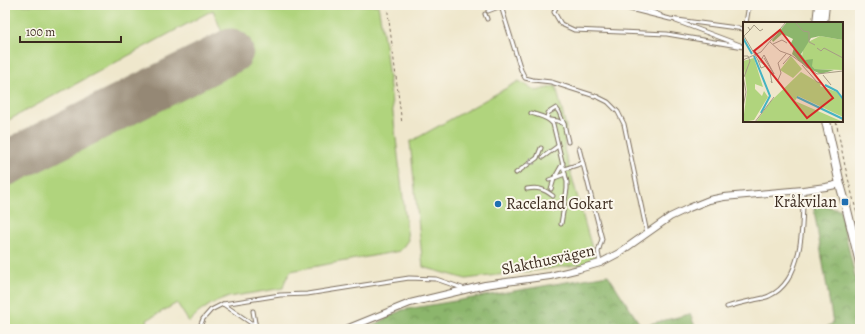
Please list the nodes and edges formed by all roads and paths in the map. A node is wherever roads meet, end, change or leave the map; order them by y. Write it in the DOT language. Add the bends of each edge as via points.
graph roads {
  1 [pos="387,5"];
  2 [pos="557,5"];
  3 [pos="614,5"];
  4 [pos="634,5"];
  5 [pos="748,5"];
  6 [pos="819,5"];
  7 [pos="825,5"];
  8 [pos="488,11"];
  9 [pos="485,14"];
  10 [pos="487,19"];
  11 [pos="670,19"];
  12 [pos="746,22"];
  13 [pos="817,22"];
  14 [pos="823,22"];
  15 [pos="743,30"];
  16 [pos="743,46"];
  17 [pos="743,46"];
  18 [pos="531,113"];
  19 [pos="548,119"];
  20 [pos="826,122"];
  21 [pos="836,122"];
  22 [pos="402,124"];
  23 [pos="564,124"];
  24 [pos="568,142"];
  25 [pos="558,146"];
  26 [pos="541,148"];
  27 [pos="579,148"];
  28 [pos="543,157"];
  29 [pos="562,163"];
  30 [pos="583,164"];
  31 [pos="564,169"];
  32 [pos="516,173"];
  33 [pos="565,174"];
  34 [pos="554,179"];
  35 [pos="549,180"];
  36 [pos="840,184"];
  37 [pos="527,189"];
  38 [pos="552,189"];
  39 [pos="803,190"];
  40 [pos="553,196"];
  41 [pos="560,224"];
  42 [pos="860,226"];
  43 [pos="647,233"];
  44 [pos="600,263"];
  45 [pos="860,263"];
  46 [pos="466,290"];
  47 [pos="223,304"];
  48 [pos="727,306"];
  49 [pos="253,311"];
  50 [pos="255,323"];
  51 [pos="199,329"];
  52 [pos="256,329"];
  53 [pos="346,329"];
  1 -- 22 [label="path"];
  2 -- 16 [label="lane" via="554,12 561,24 574,30 666,34"];
  3 -- 11 [label="lane"];
  4 -- 11 [label="lane"];
  5 -- 12 [label="lane"];
  6 -- 13 [label="main road"];
  7 -- 14 [label="main road"];
  8 -- 43 [label="lane" via="500,6 525,78 552,82 598,97 618,112 624,124"];
  9 -- 10 [label="lane"];
  11 -- 15 [label="lane"];
  11 -- 17 [label="lane"];
  18 -- 19 [label="lane"];
  19 -- 23 [label="lane"];
  19 -- 23 [label="lane" via="548,113 556,108"];
  19 -- 25 [label="lane" via="552,124"];
  20 -- 36 [label="main road"];
  21 -- 42 [label="path"];
  23 -- 24 [label="lane"];
  25 -- 28 [label="lane"];
  25 -- 29 [label="lane"];
  26 -- 32 [label="lane, one-way" via="537,158"];
  27 -- 30 [label="lane"];
  29 -- 31 [label="lane"];
  29 -- 34 [label="lane"];
  30 -- 31 [label="lane"];
  30 -- 44 [label="lane" via="602,239 598,252"];
  31 -- 33 [label="lane"];
  33 -- 34 [label="lane"];
  33 -- 41 [label="lane" via="567,189"];
  34 -- 35 [label="lane"];
  34 -- 38 [label="lane"];
  36 -- 39 [label="street, Slakthusvägen"];
  36 -- 45 [label="main road"];
  37 -- 40 [label="lane" via="546,190"];
  39 -- 43 [label="street, Slakthusvägen" via="724,196 709,200 670,217"];
  39 -- 48 [label="lane" via="799,251 794,269 783,286 768,297"];
  43 -- 44 [label="street, Slakthusvägen"];
  44 -- 46 [label="street, Slakthusvägen" via="550,276"];
  46 -- 47 [label="lane" via="436,279 409,278"];
  46 -- 53 [label="street, Slakthusvägen" via="410,303"];
  47 -- 50 [label="lane" via="251,323"];
  47 -- 51 [label="lane" via="211,310"];
  49 -- 50 [label="lane"];
  50 -- 52 [label="lane"];
}
